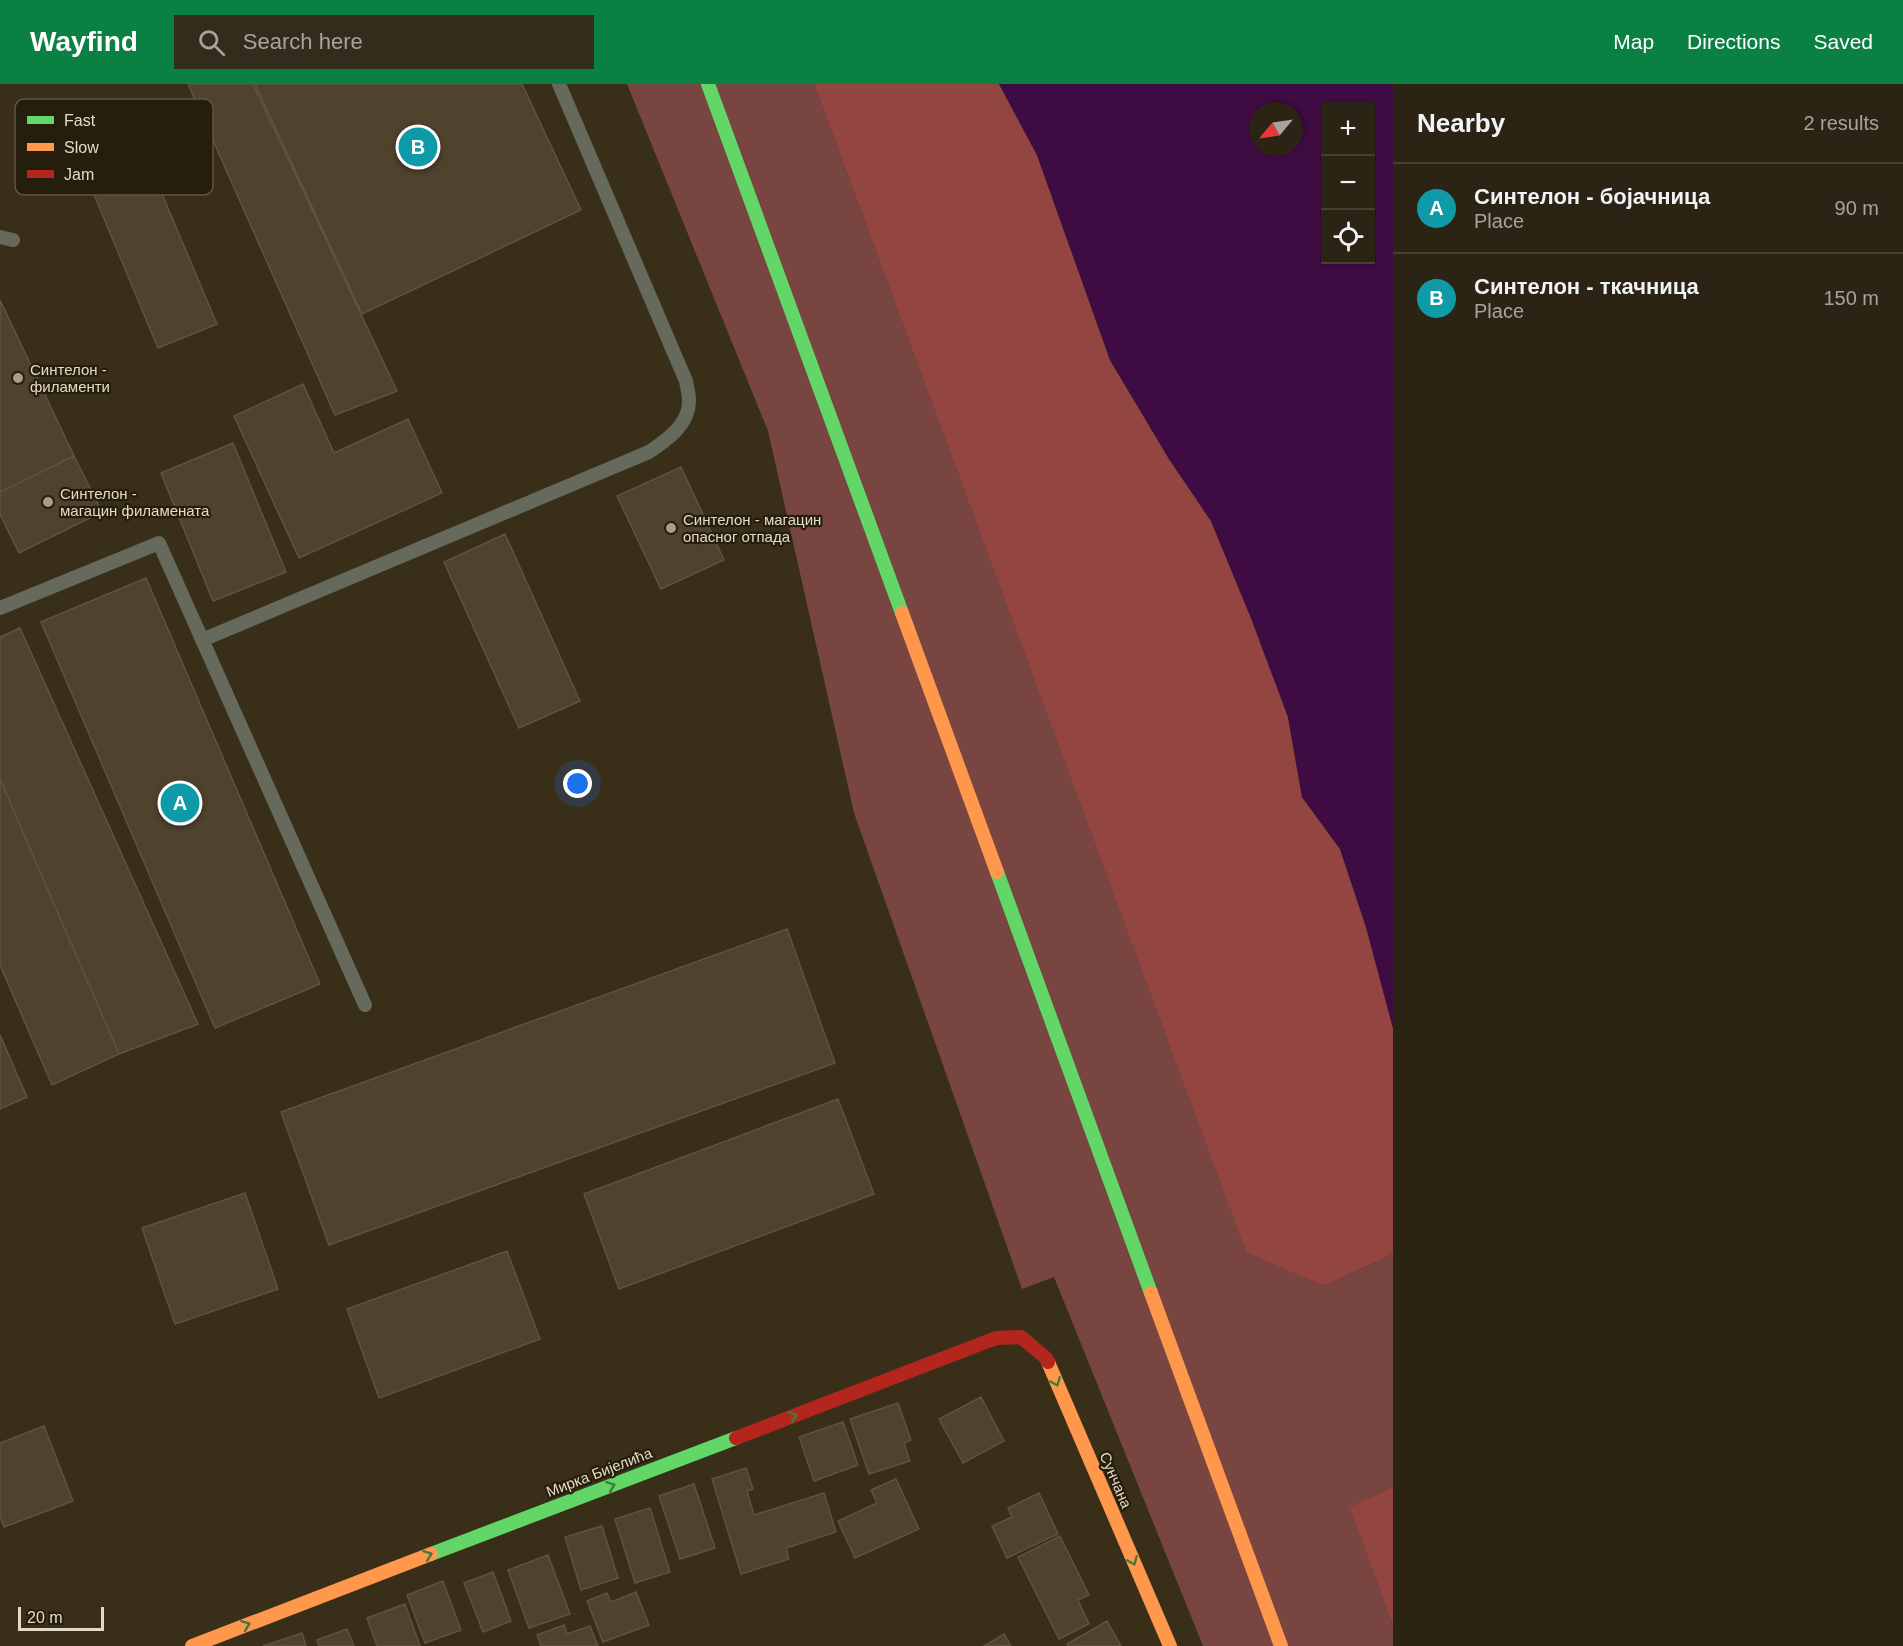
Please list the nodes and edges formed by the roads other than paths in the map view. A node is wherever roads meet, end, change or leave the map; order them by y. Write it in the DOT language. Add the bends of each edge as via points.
graph roads {
  1 [pos="559,84"];
  2 [pos="708,84"];
  3 [pos="0,608"];
  4 [pos="202,640"];
  5 [pos="365,1005"];
  6 [pos="1021,1337"];
  7 [pos="1169,1645"];
  8 [pos="192,1646"];
  9 [pos="1281,1646"];
  1 -- 4 [label="lane" via="686,381 690,400 685,420 649,452"];
  2 -- 9 [label="street"];
  3 -- 4 [label="lane" via="159,543"];
  4 -- 5 [label="lane"];
  6 -- 7 [label="street, Сунчана, one-way" via="1046,1358"];
  8 -- 6 [label="street, Мирка Бијелића, one-way" via="996,1338"];
}
